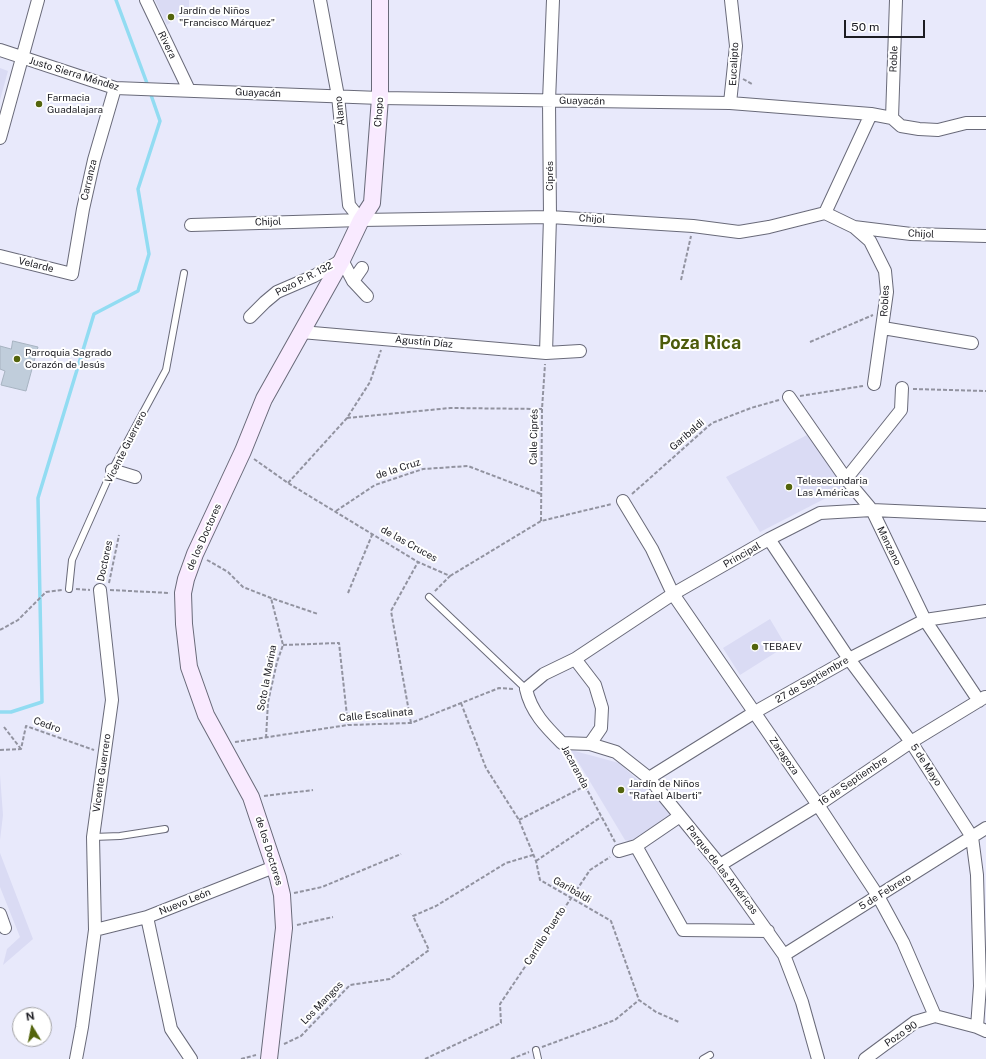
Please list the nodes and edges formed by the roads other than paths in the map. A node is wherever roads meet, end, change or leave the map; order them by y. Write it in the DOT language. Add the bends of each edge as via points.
graph roads {
  1 [pos="38,0"];
  2 [pos="146,0"];
  3 [pos="320,0"];
  4 [pos="380,0"];
  5 [pos="553,0"];
  6 [pos="731,0"];
  7 [pos="896,0"];
  8 [pos="0,50"];
  9 [pos="22,58"];
  10 [pos="115,88"];
  11 [pos="173,90"];
  12 [pos="189,90"];
  13 [pos="338,96"];
  14 [pos="380,98"];
  15 [pos="549,101"];
  16 [pos="730,103"];
  17 [pos="871,114"];
  18 [pos="892,118"];
  19 [pos="986,123"];
  20 [pos="0,138"];
  21 [pos="825,213"];
  22 [pos="550,217"];
  23 [pos="361,220"];
  24 [pos="192,225"];
  25 [pos="854,227"];
  26 [pos="986,236"];
  27 [pos="0,256"];
  28 [pos="342,260"];
  29 [pos="362,268"];
  30 [pos="184,272"];
  31 [pos="72,274"];
  32 [pos="352,281"];
  33 [pos="367,296"];
  34 [pos="250,317"];
  35 [pos="883,328"];
  36 [pos="301,332"];
  37 [pos="972,343"];
  38 [pos="580,351"];
  39 [pos="546,353"];
  40 [pos="874,384"];
  41 [pos="902,388"];
  42 [pos="789,397"];
  43 [pos="112,470"];
  44 [pos="134,477"];
  45 [pos="846,479"];
  46 [pos="623,501"];
  47 [pos="872,510"];
  48 [pos="986,515"];
  49 [pos="769,539"];
  50 [pos="69,589"];
  51 [pos="104,590"];
  52 [pos="673,594"];
  53 [pos="429,597"];
  54 [pos="986,610"];
  55 [pos="925,620"];
  56 [pos="576,659"];
  57 [pos="849,659"];
  58 [pos="526,689"];
  59 [pos="983,699"];
  60 [pos="755,712"];
  61 [pos="911,742"];
  62 [pos="562,743"];
  63 [pos="590,744"];
  64 [pos="650,778"];
  65 [pos="818,804"];
  66 [pos="680,816"];
  67 [pos="986,828"];
  68 [pos="165,829"];
  69 [pos="93,837"];
  70 [pos="972,837"];
  71 [pos="636,846"];
  72 [pos="619,851"];
  73 [pos="720,865"];
  74 [pos="274,867"];
  75 [pos="982,875"];
  76 [pos="878,896"];
  77 [pos="0,914"];
  78 [pos="147,917"];
  79 [pos="4,928"];
  80 [pos="95,930"];
  81 [pos="768,931"];
  82 [pos="784,955"];
  83 [pos="935,1016"];
  84 [pos="982,1029"];
  85 [pos="536,1050"];
  86 [pos="269,1055"];
  87 [pos="710,1055"];
  88 [pos="76,1059"];
  89 [pos="191,1059"];
  90 [pos="538,1059"];
  91 [pos="703,1059"];
  92 [pos="818,1059"];
  93 [pos="865,1059"];
  1 -- 9 [label="street"];
  2 -- 12 [label="street, Rivera"];
  3 -- 13 [label="street, Álamo"];
  4 -- 14 [label="street, Chopo"];
  5 -- 15 [label="street, Ciprés"];
  6 -- 16 [label="street, Eucalipto" via="736,46"];
  7 -- 18 [label="street, Roble"];
  8 -- 9 [label="street, Justo Sierra Méndez"];
  9 -- 10 [label="street, Justo Sierra Méndez"];
  9 -- 20 [label="street"];
  10 -- 11 [label="street, Justo Sierra Méndez"];
  10 -- 31 [label="street, Carranza" via="94,160"];
  11 -- 12 [label="street, Guayacán"];
  12 -- 13 [label="street, Guayacán"];
  13 -- 14 [label="street, Guayacán"];
  13 -- 23 [label="street, Álamo" via="348,205"];
  14 -- 15 [label="street, Guayacán"];
  14 -- 23 [label="street, Chopo" via="372,203"];
  15 -- 16 [label="street, Guayacán"];
  15 -- 22 [label="street, Ciprés"];
  16 -- 17 [label="street, Guayacán"];
  17 -- 18 [label="street, Guayacán"];
  17 -- 21 [label="street"];
  18 -- 19 [label="street, Guayacán" via="901,126 938,130 966,123"];
  21 -- 22 [label="street, Chijol" via="739,232 693,226"];
  21 -- 25 [label="street, Chijol"];
  22 -- 23 [label="street, Chijol"];
  22 -- 39 [label="street, Ciprés"];
  23 -- 24 [label="street, Chijol"];
  23 -- 28 [label="street, de los Doctores"];
  25 -- 26 [label="street, Chijol" via="910,234"];
  25 -- 35 [label="street, Robles" via="870,241 885,271 887,292"];
  27 -- 31 [label="street, Velarde"];
  28 -- 32 [label="street"];
  28 -- 34 [label="street, Pozo P. R. 132" via="277,292"];
  28 -- 36 [label="street, de los Doctores"];
  29 -- 32 [label="street"];
  30 -- 43 [label="lane, Vicente Guerrero" via="166,370"];
  32 -- 33 [label="street"];
  35 -- 37 [label="street"];
  35 -- 40 [label="street, Robles"];
  36 -- 39 [label="street, Agustín Díaz"];
  36 -- 74 [label="street, de los Doctores" via="264,399 195,554 183,594 189,667 206,715 251,797"];
  38 -- 39 [label="street, Agustín Díaz"];
  41 -- 45 [label="street" via="901,410"];
  42 -- 45 [label="street, Manzano"];
  43 -- 44 [label="street"];
  43 -- 50 [label="lane, Vicente Guerrero" via="72,560"];
  45 -- 47 [label="street, Manzano"];
  46 -- 52 [label="street, Zaragoza" via="652,549"];
  47 -- 48 [label="street, Principal"];
  47 -- 49 [label="street, Principal" via="820,513"];
  47 -- 55 [label="street, Manzano"];
  49 -- 52 [label="street, Principal"];
  49 -- 57 [label="street, 5 de Mayo"];
  51 -- 69 [label="street, Vicente Guerrero" via="112,700"];
  52 -- 56 [label="street, Principal"];
  52 -- 60 [label="street, Zaragoza"];
  53 -- 58 [label="lane"];
  54 -- 55 [label="street, 27 de Septiembre"];
  55 -- 57 [label="street, 27 de Septiembre"];
  55 -- 59 [label="street, Manzano"];
  56 -- 58 [label="street, Principal" via="544,674"];
  56 -- 63 [label="street" via="595,685 602,708 601,728"];
  57 -- 60 [label="street, 27 de Septiembre"];
  57 -- 61 [label="street, 5 de Mayo"];
  58 -- 62 [label="street, Jacaranda" via="534,711"];
  59 -- 61 [label="street, 16 de Septiembre"];
  60 -- 64 [label="street, 27 de Septiembre"];
  60 -- 65 [label="street, Zaragoza"];
  61 -- 65 [label="street, 16 de Septiembre"];
  61 -- 70 [label="street, 5 de Mayo"];
  62 -- 63 [label="street, Parque de las Américas"];
  63 -- 64 [label="street, Parque de las Américas" via="616,752"];
  64 -- 66 [label="street, Parque de las Américas"];
  65 -- 73 [label="street, 16 de Septiembre"];
  65 -- 76 [label="street, Zaragoza"];
  66 -- 71 [label="street"];
  66 -- 73 [label="street, Parque de las Américas"];
  67 -- 70 [label="street, 5 de Febrero"];
  68 -- 69 [label="lane"];
  69 -- 80 [label="street, Vicente Guerrero"];
  70 -- 75 [label="street, 5 de Mayo"];
  70 -- 76 [label="street, 5 de Febrero"];
  71 -- 72 [label="street"];
  71 -- 81 [label="street" via="683,930"];
  73 -- 81 [label="street, Parque de las Américas"];
  74 -- 78 [label="street, Nuevo León"];
  74 -- 86 [label="street, de los Doctores" via="282,895 284,928"];
  75 -- 84 [label="street, 5 de Mayo"];
  76 -- 82 [label="street, 5 de Febrero"];
  76 -- 83 [label="street, Zaragoza" via="903,942"];
  77 -- 79 [label="street"];
  78 -- 80 [label="street, Nuevo León"];
  78 -- 89 [label="street" via="171,1029"];
  80 -- 88 [label="street, Vicente Guerrero"];
  81 -- 82 [label="street, Parque de las Américas"];
  82 -- 92 [label="street, Parque de las Américas" via="802,1002"];
  83 -- 84 [label="street"];
  83 -- 93 [label="street, Pozo 90" via="915,1022"];
  85 -- 90 [label="lane"];
  87 -- 91 [label="lane"];
}
